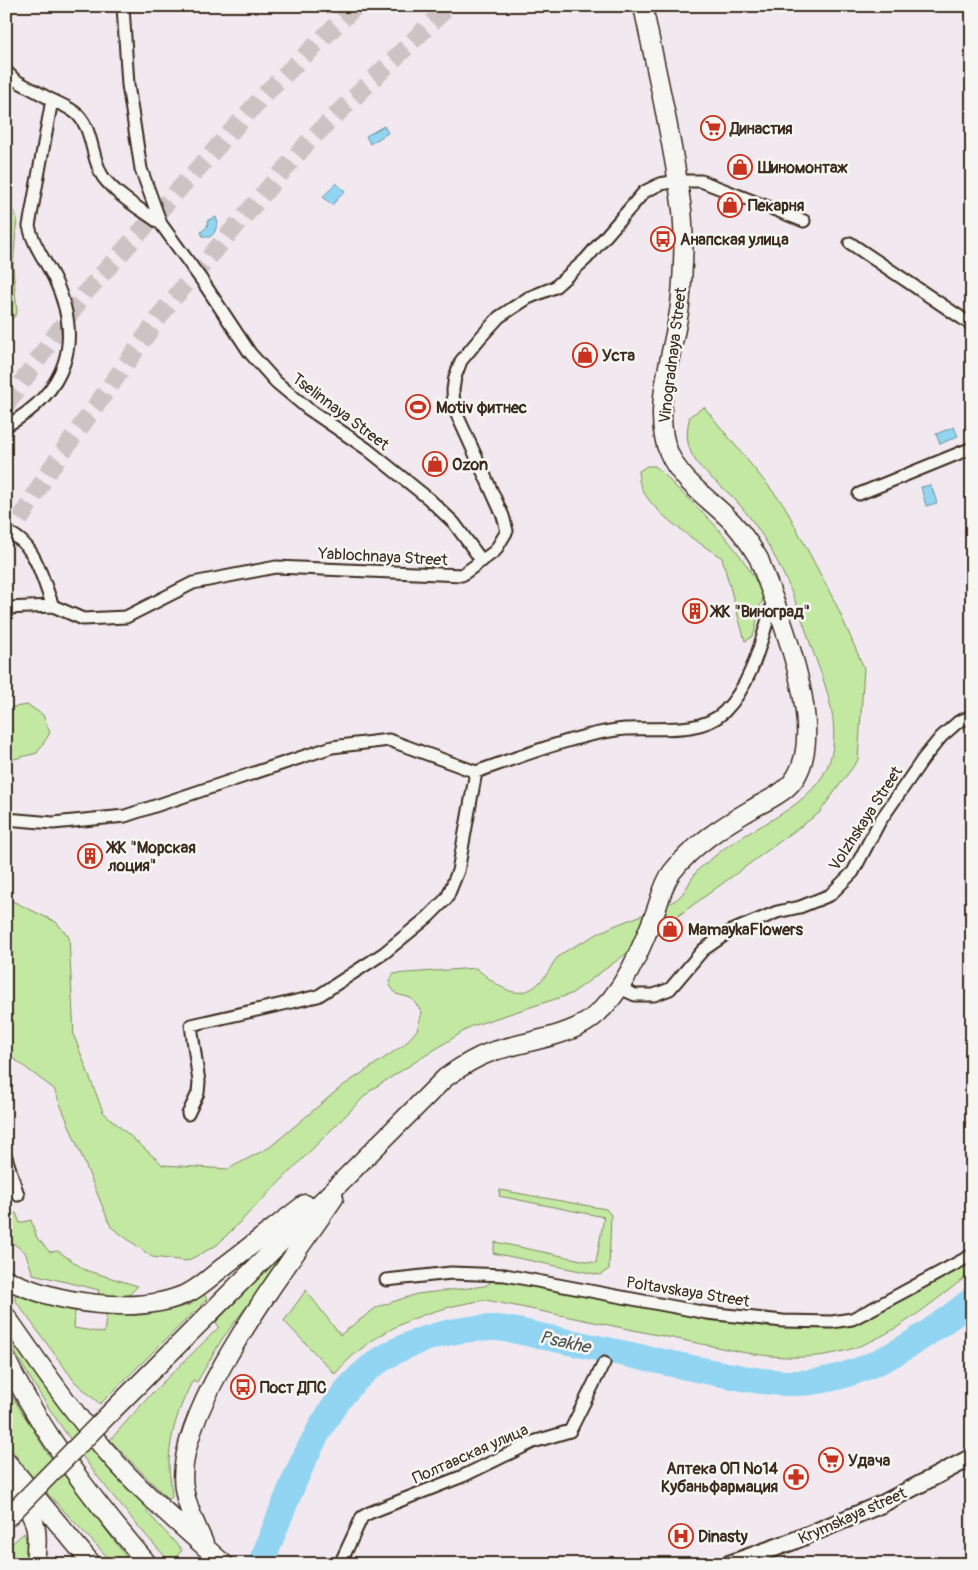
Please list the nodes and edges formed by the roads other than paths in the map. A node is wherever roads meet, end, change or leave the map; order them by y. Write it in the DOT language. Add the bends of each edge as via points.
graph roads {
  1 [pos="123,6"];
  2 [pos="643,6"];
  3 [pos="6,71"];
  4 [pos="52,100"];
  5 [pos="676,181"];
  6 [pos="804,221"];
  7 [pos="160,224"];
  8 [pos="850,243"];
  9 [pos="972,325"];
  10 [pos="6,426"];
  11 [pos="972,448"];
  12 [pos="859,494"];
  13 [pos="6,532"];
  14 [pos="482,561"];
  15 [pos="774,602"];
  16 [pos="53,606"];
  17 [pos="6,608"];
  18 [pos="972,716"];
  19 [pos="476,772"];
  20 [pos="6,819"];
  21 [pos="619,988"];
  22 [pos="188,1114"];
  23 [pos="6,1157"];
  24 [pos="359,1163"];
  25 [pos="18,1195"];
  26 [pos="972,1255"];
  27 [pos="6,1278"];
  28 [pos="386,1280"];
  29 [pos="6,1316"];
  30 [pos="6,1359"];
  31 [pos="604,1362"];
  32 [pos="972,1457"];
  33 [pos="6,1461"];
  34 [pos="6,1474"];
  35 [pos="6,1519"];
  36 [pos="206,1548"];
  37 [pos="35,1564"];
  38 [pos="92,1564"];
  39 [pos="148,1564"];
  40 [pos="224,1564"];
  41 [pos="340,1564"];
  42 [pos="729,1564"];
  1 -- 7 [label="street, Tselinnaya Street" via="128,85 141,169"];
  2 -- 5 [label="main road, Vinogradnaya Street"];
  3 -- 4 [label="street, Tselinnaya Street" via="15,80"];
  4 -- 7 [label="street, Tselinnaya Street" via="79,117 88,133 95,162 112,186"];
  4 -- 10 [label="street" via="29,226 31,238 65,304 69,327 68,354 48,395 28,414"];
  5 -- 6 [label="street" via="701,181"];
  5 -- 14 [label="street, Yablochnaya Street" via="644,192 586,259 555,288 528,298 499,317 462,361 454,384 454,408 507,531 498,547"];
  5 -- 15 [label="main road, Vinogradnaya Street" via="682,212 680,306 662,428 668,453 678,469 748,540 759,559"];
  7 -- 14 [label="street, Tselinnaya Street" via="250,352 276,382 429,499 454,523"];
  8 -- 9 [label="street"];
  11 -- 12 [label="street"];
  13 -- 16 [label="street" via="30,548"];
  14 -- 16 [label="street, Yablochnaya Street" via="462,575 276,567 194,583 126,617 83,619"];
  15 -- 19 [label="street" via="751,673 723,712 708,722 691,727 597,734"];
  15 -- 21 [label="main road, Vinogradnaya Street" via="801,681 807,730 802,763 785,790 726,824 682,860 671,874 632,967"];
  16 -- 17 [label="street"];
  18 -- 21 [label="street, Volzhskaya Street" via="946,732 923,759 880,821 853,872 830,895 729,932 702,950 670,989 654,995 635,995"];
  19 -- 20 [label="street" via="389,740 332,747 125,816 53,824"];
  19 -- 22 [label="street" via="458,871 447,898 384,953 318,996 191,1025 198,1088"];
  21 -- 24 [label="main road, Vinogradnaya Street" via="591,1018 581,1024 490,1052 462,1066 445,1078"];
  23 -- 25 [label="street"];
  24 -- 27 [label="main road" via="192,1291 167,1301 112,1304 72,1300 22,1287"];
  24 -- 35 [label="main road, bridge"];
  24 -- 36 [label="main road" via="252,1318 207,1392 190,1432 184,1463 184,1487"];
  26 -- 28 [label="street, Poltavskaya Street" via="852,1319 832,1322 783,1321 707,1313 505,1275 451,1273"];
  29 -- 36 [label="main road" via="107,1452"];
  30 -- 39 [label="main road" via="23,1394 77,1475"];
  31 -- 41 [label="street, Полтавская улица" via="570,1432 533,1442 462,1476 369,1513 362,1518"];
  32 -- 42 [label="street, Krymskaya street" via="882,1504"];
  33 -- 38 [label="main road"];
  34 -- 37 [label="main road" via="36,1524"];
  36 -- 40 [label="main road"];
}
